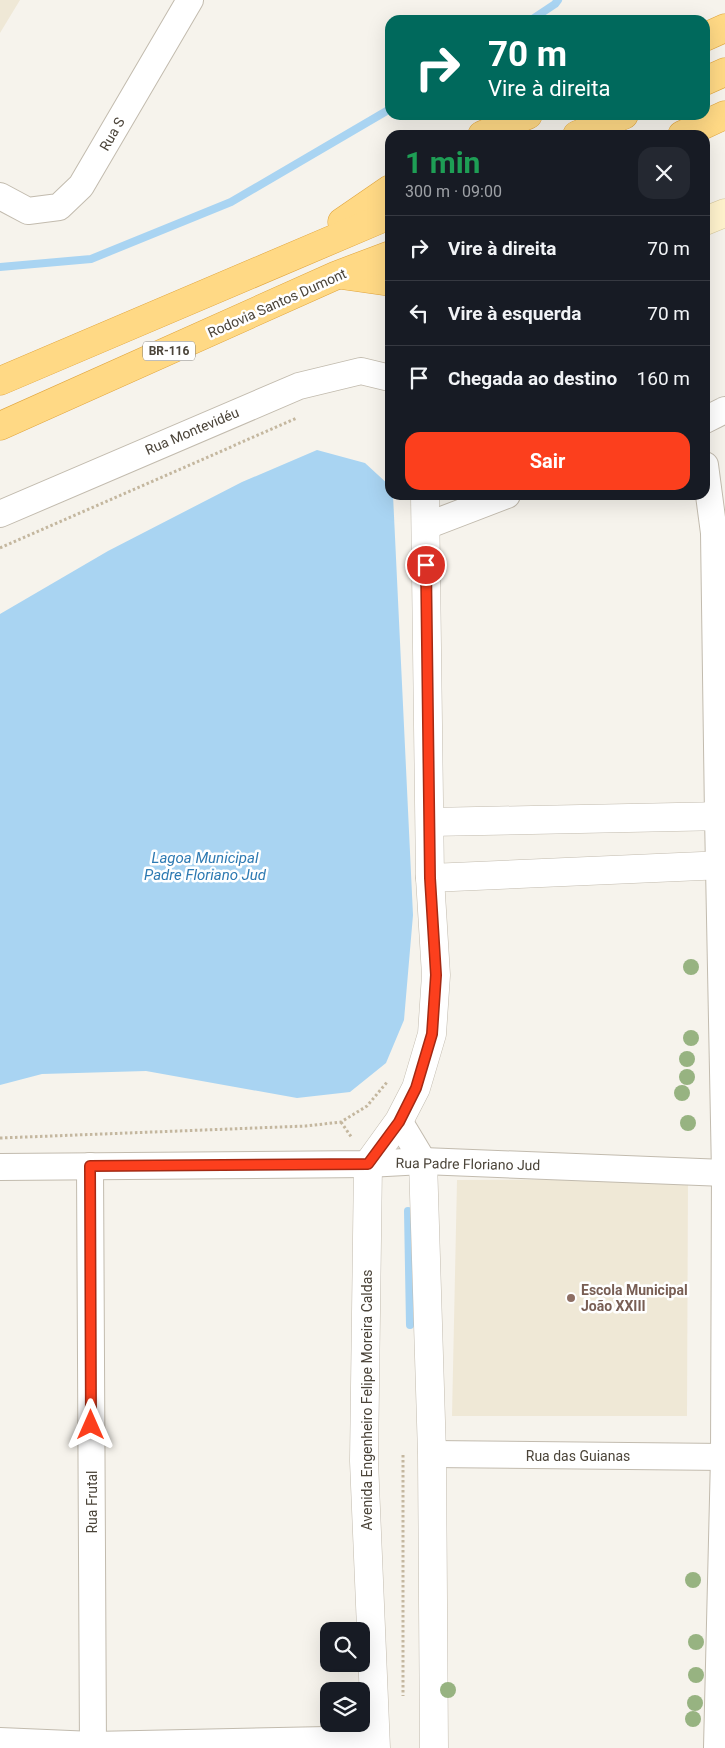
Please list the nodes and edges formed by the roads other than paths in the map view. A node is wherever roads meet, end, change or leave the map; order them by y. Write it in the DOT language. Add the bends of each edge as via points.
graph roads {
  1 [pos="190,0"];
  2 [pos="725,28"];
  3 [pos="710,35"];
  4 [pos="725,72"];
  5 [pos="710,79"];
  6 [pos="725,115"];
  7 [pos="516,120"];
  8 [pos="612,120"];
  9 [pos="494,130"];
  10 [pos="588,130"];
  11 [pos="693,130"];
  12 [pos="385,193"];
  13 [pos="0,196"];
  14 [pos="725,212"];
  15 [pos="385,217"];
  16 [pos="710,219"];
  17 [pos="296,255"];
  18 [pos="385,257"];
  19 [pos="337,275"];
  20 [pos="385,281"];
  21 [pos="385,377"];
  22 [pos="2,380"];
  23 [pos="725,410"];
  24 [pos="710,418"];
  25 [pos="0,426"];
  26 [pos="710,488"];
  27 [pos="425,500"];
  28 [pos="494,500"];
  29 [pos="0,514"];
  30 [pos="426,526"];
  31 [pos="720,533"];
  32 [pos="721,816"];
  33 [pos="430,822"];
  34 [pos="722,865"];
  35 [pos="430,878"];
  36 [pos="399,1122"];
  37 [pos="423,1160"];
  38 [pos="368,1164"];
  39 [pos="90,1166"];
  40 [pos="0,1167"];
  41 [pos="725,1173"];
  42 [pos="432,1454"];
  43 [pos="724,1457"];
  44 [pos="0,1741"];
  45 [pos="376,1743"];
  46 [pos="720,1745"];
  47 [pos="93,1746"];
  48 [pos="434,1748"];
  1 -- 13 [label="street, Rua S" via="82,186 59,207 28,211"];
  2 -- 3 [label="highway"];
  4 -- 5 [label="highway"];
  6 -- 11 [label="highway"];
  7 -- 9 [label="highway"];
  8 -- 10 [label="highway"];
  12 -- 17 [label="highway"];
  14 -- 16 [label="main road"];
  15 -- 17 [label="highway, BR-116"];
  17 -- 22 [label="highway, BR-116"];
  18 -- 19 [label="highway, Rodovia Santos Dumont / BR-116"];
  19 -- 20 [label="highway"];
  19 -- 25 [label="highway, Rodovia Santos Dumont / BR-116"];
  21 -- 29 [label="street, Rua Montevidéu" via="361,371 299,386"];
  23 -- 24 [label="street"];
  26 -- 31 [label="street"];
  27 -- 30 [label="street"];
  28 -- 30 [label="street"];
  30 -- 33 [label="street"];
  31 -- 32 [label="street"];
  32 -- 33 [label="street"];
  32 -- 34 [label="street"];
  33 -- 35 [label="street"];
  34 -- 35 [label="street"];
  34 -- 41 [label="street"];
  35 -- 36 [label="street" via="436,975 432,1034 416,1088"];
  36 -- 37 [label="street"];
  36 -- 38 [label="street"];
  37 -- 38 [label="street, Rua Padre Floriano Jud"];
  37 -- 41 [label="street, Rua Padre Floriano Jud"];
  37 -- 42 [label="street"];
  38 -- 39 [label="street, Rua Padre Floriano Jud"];
  38 -- 45 [label="street, Avenida Engenheiro Felipe Moreira Caldas" via="364,1460"];
  39 -- 40 [label="street, Rua Padre Floriano Jud"];
  39 -- 47 [label="street, Rua Frutal"];
  41 -- 43 [label="street"];
  42 -- 43 [label="street, Rua das Guianas"];
  42 -- 48 [label="street"];
  43 -- 46 [label="street"];
  44 -- 47 [label="street"];
  45 -- 47 [label="street"];
}
